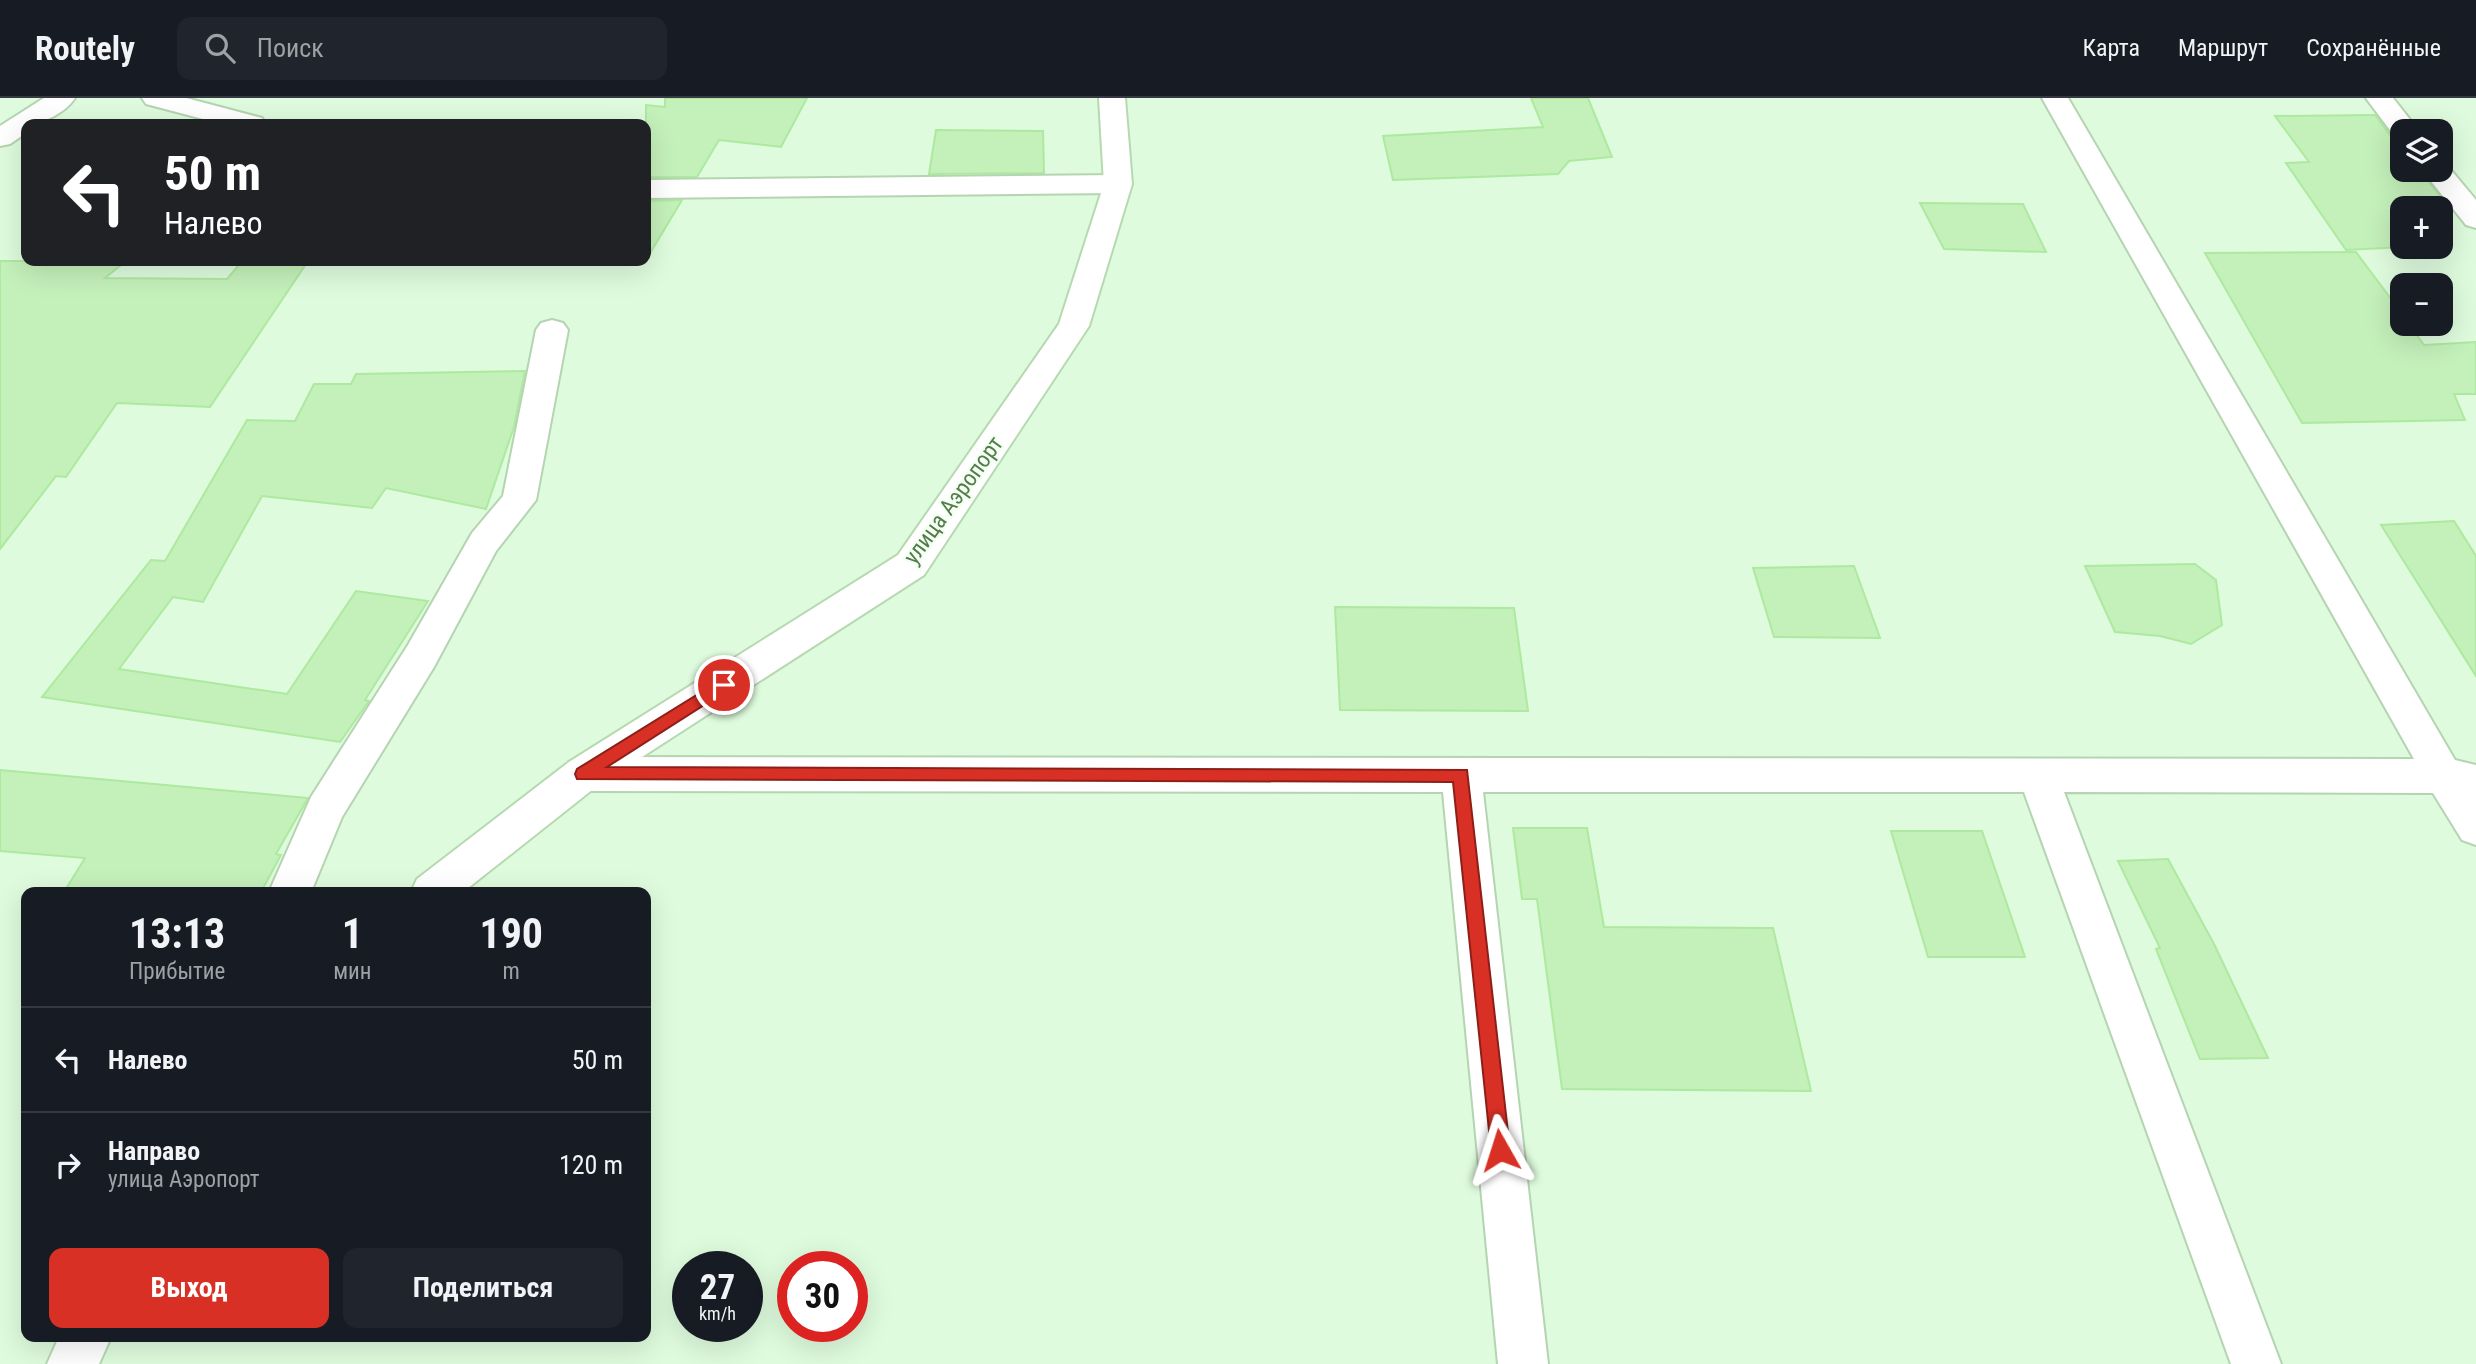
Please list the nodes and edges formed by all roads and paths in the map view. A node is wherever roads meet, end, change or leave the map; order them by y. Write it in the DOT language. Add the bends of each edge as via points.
graph roads {
  1 [pos="62,98"];
  2 [pos="155,98"];
  3 [pos="1112,98"];
  4 [pos="2055,98"];
  5 [pos="2379,98"];
  6 [pos="29,119"];
  7 [pos="233,119"];
  8 [pos="2396,119"];
  9 [pos="21,124"];
  10 [pos="0,138"];
  11 [pos="2446,182"];
  12 [pos="1118,184"];
  13 [pos="651,190"];
  14 [pos="2476,219"];
  15 [pos="552,330"];
  16 [pos="583,774"];
  17 [pos="1461,775"];
  18 [pos="2038,776"];
  19 [pos="2460,777"];
  20 [pos="2476,828"];
  21 [pos="292,887"];
  22 [pos="438,887"];
  23 [pos="83,1342"];
  24 [pos="72,1364"];
  25 [pos="1523,1364"];
  26 [pos="2256,1364"];
  1 -- 6 [label="street"];
  2 -- 7 [label="street"];
  3 -- 12 [label="street, улица Аэропорт"];
  4 -- 19 [label="street"];
  5 -- 8 [label="street"];
  9 -- 10 [label="street"];
  11 -- 14 [label="street"];
  12 -- 13 [label="street"];
  12 -- 16 [label="street, улица Аэропорт" via="1074,326 911,565"];
  15 -- 21 [label="street" via="519,500 484,542 421,656 325,809"];
  16 -- 17 [label="street"];
  16 -- 22 [label="street, улица Аэропорт"];
  17 -- 18 [label="street"];
  17 -- 25 [label="street"];
  18 -- 19 [label="street"];
  18 -- 26 [label="street"];
  19 -- 20 [label="street"];
  23 -- 24 [label="street"];
}
